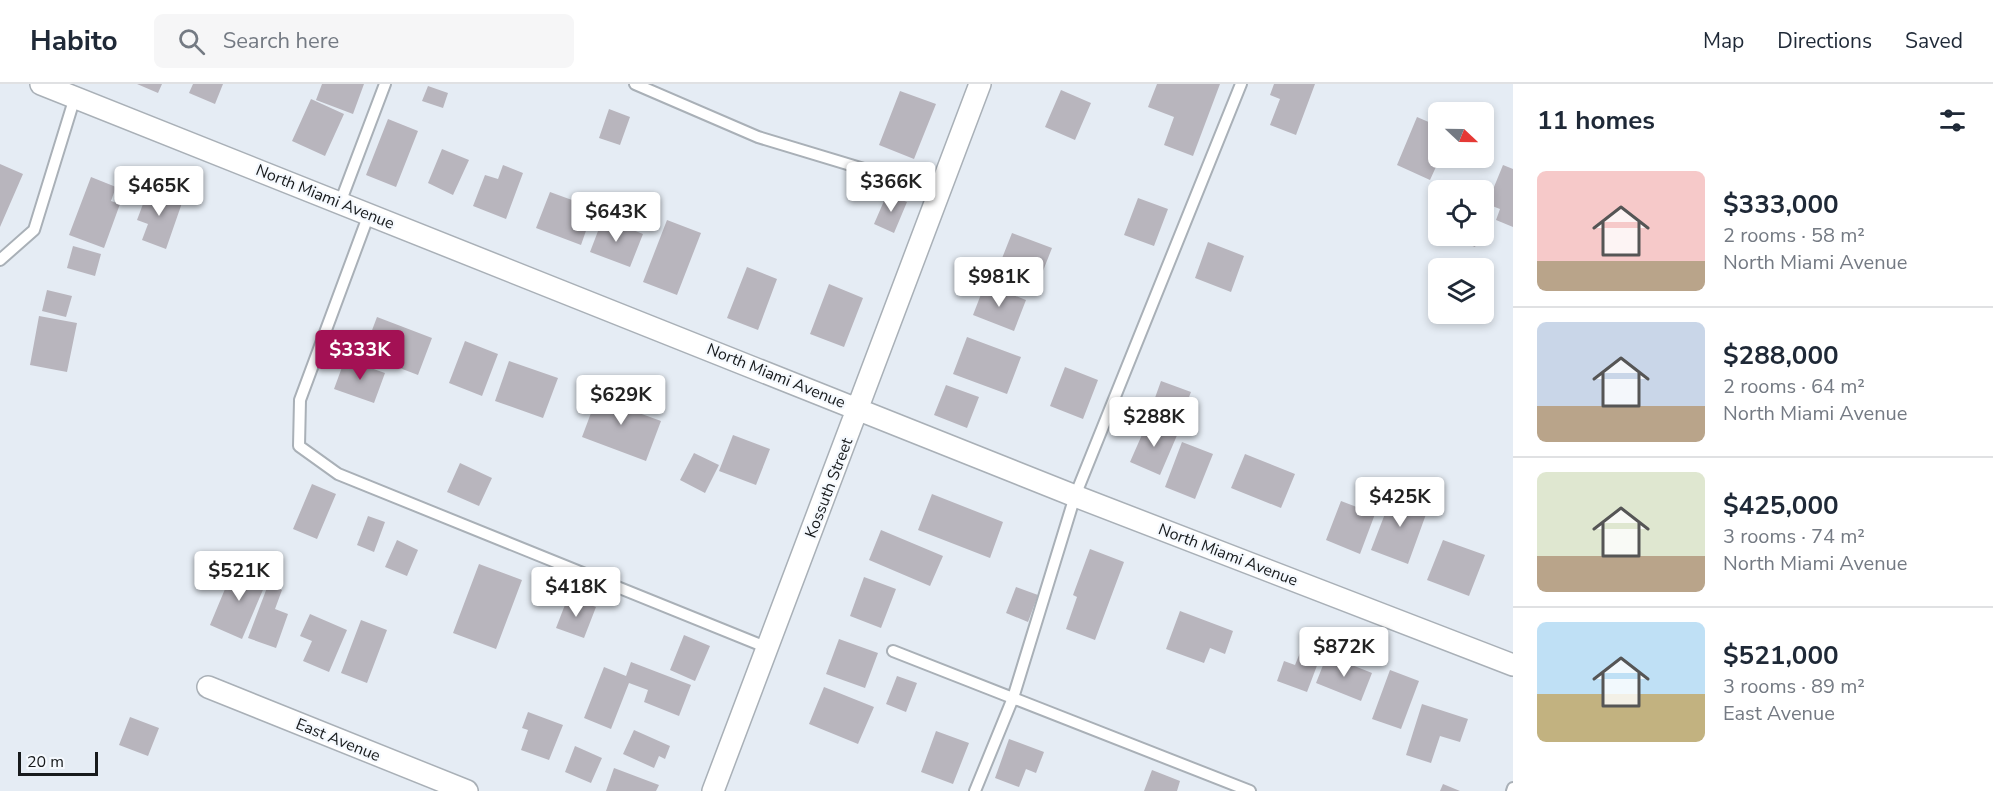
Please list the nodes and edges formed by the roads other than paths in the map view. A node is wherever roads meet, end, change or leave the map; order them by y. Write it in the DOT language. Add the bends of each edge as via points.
graph roads {
  1 [pos="41,84"];
  2 [pos="385,84"];
  3 [pos="634,84"];
  4 [pos="980,84"];
  5 [pos="1241,84"];
  6 [pos="75,98"];
  7 [pos="940,192"];
  8 [pos="340,203"];
  9 [pos="369,214"];
  10 [pos="0,260"];
  11 [pos="859,409"];
  12 [pos="1075,496"];
  13 [pos="768,648"];
  14 [pos="893,651"];
  15 [pos="1513,665"];
  16 [pos="208,687"];
  17 [pos="1012,698"];
  18 [pos="467,791"];
  19 [pos="713,791"];
  20 [pos="975,791"];
  21 [pos="1250,791"];
  1 -- 6 [label="street, North Miami Avenue"];
  2 -- 8 [label="lane"];
  3 -- 7 [label="lane" via="758,137"];
  4 -- 7 [label="street, Kossuth Street"];
  5 -- 12 [label="lane"];
  6 -- 8 [label="street, North Miami Avenue"];
  6 -- 10 [label="lane" via="34,230"];
  7 -- 11 [label="street, Kossuth Street"];
  8 -- 9 [label="street, North Miami Avenue"];
  9 -- 11 [label="street, North Miami Avenue"];
  9 -- 13 [label="lane" via="300,400 299,446 338,474"];
  11 -- 12 [label="street, North Miami Avenue"];
  11 -- 13 [label="street, Kossuth Street"];
  12 -- 15 [label="street, North Miami Avenue"];
  12 -- 17 [label="lane"];
  13 -- 19 [label="street, Kossuth Street"];
  14 -- 17 [label="lane"];
  16 -- 18 [label="street, East Avenue"];
  17 -- 20 [label="lane"];
  17 -- 21 [label="lane"];
}
